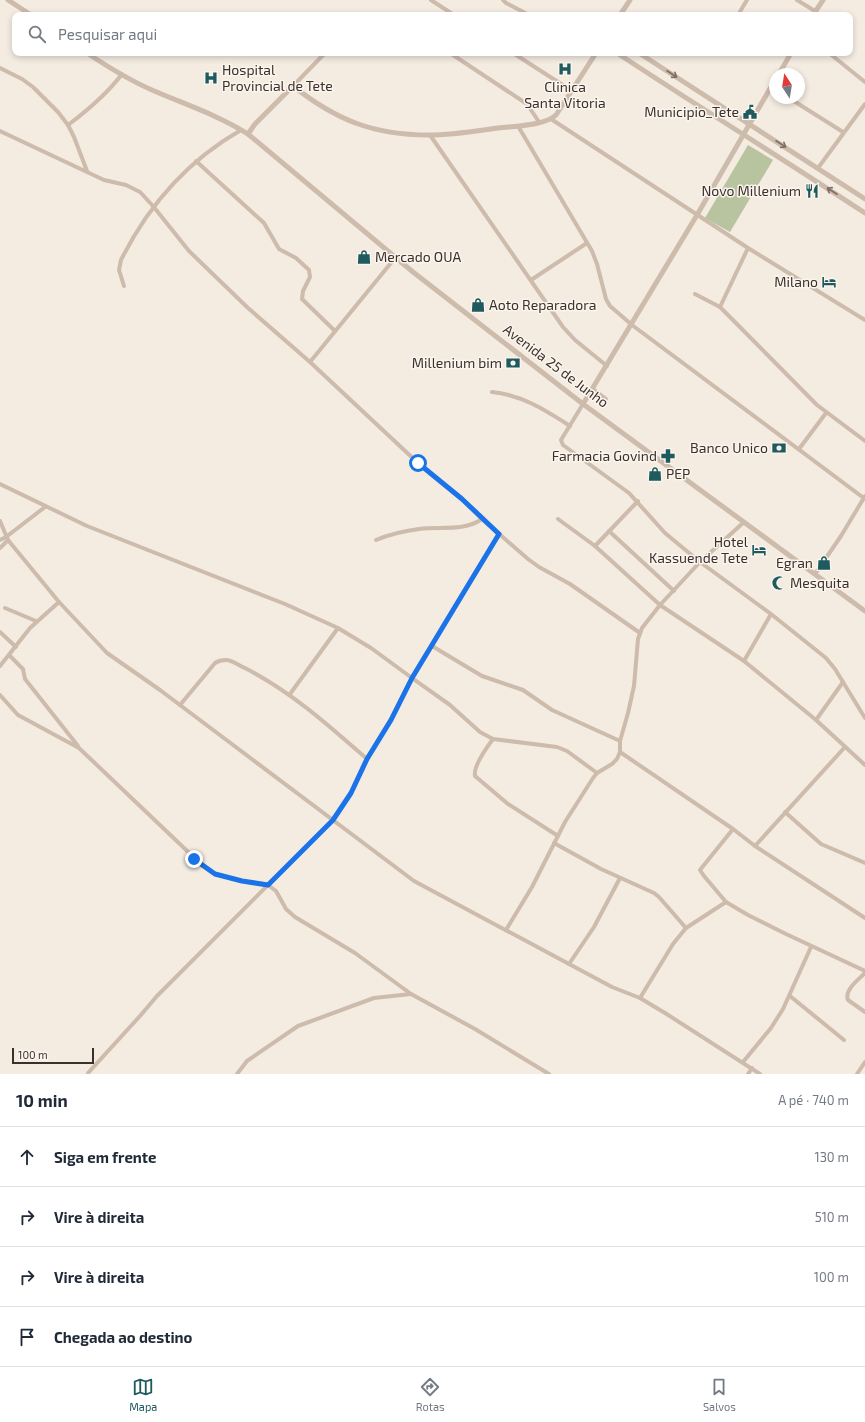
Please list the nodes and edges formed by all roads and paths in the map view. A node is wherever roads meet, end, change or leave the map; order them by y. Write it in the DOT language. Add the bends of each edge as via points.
graph roads {
  1 [pos="8,0"];
  2 [pos="431,0"];
  3 [pos="503,0"];
  4 [pos="630,0"];
  5 [pos="748,0"];
  6 [pos="797,0"];
  7 [pos="822,0"];
  8 [pos="26,12"];
  9 [pos="449,12"];
  10 [pos="523,12"];
  11 [pos="622,12"];
  12 [pos="740,12"];
  13 [pos="813,12"];
  14 [pos="815,12"];
  15 [pos="93,56"];
  16 [pos="322,56"];
  17 [pos="455,56"];
  18 [pos="518,56"];
  19 [pos="594,56"];
  20 [pos="622,56"];
  21 [pos="644,56"];
  22 [pos="789,56"];
  23 [pos="833,56"];
  24 [pos="0,68"];
  25 [pos="782,68"];
  26 [pos="122,74"];
  27 [pos="865,82"];
  28 [pos="292,86"];
  29 [pos="572,91"];
  30 [pos="769,94"];
  31 [pos="799,104"];
  32 [pos="865,104"];
  33 [pos="551,119"];
  34 [pos="539,122"];
  35 [pos="749,124"];
  36 [pos="68,125"];
  37 [pos="518,126"];
  38 [pos="241,130"];
  39 [pos="0,131"];
  40 [pos="844,132"];
  41 [pos="248,134"];
  42 [pos="743,134"];
  43 [pos="430,136"];
  44 [pos="196,161"];
  45 [pos="818,168"];
  46 [pos="87,171"];
  47 [pos="865,199"];
  48 [pos="153,206"];
  49 [pos="865,212"];
  50 [pos="697,215"];
  51 [pos="587,242"];
  52 [pos="748,248"];
  53 [pos="395,258"];
  54 [pos="531,280"];
  55 [pos="124,286"];
  56 [pos="695,294"];
  57 [pos="720,307"];
  58 [pos="865,320"];
  59 [pos="632,325"];
  60 [pos="335,331"];
  61 [pos="310,362"];
  62 [pos="608,366"];
  63 [pos="593,389"];
  64 [pos="492,392"];
  65 [pos="606,399"];
  66 [pos="583,404"];
  67 [pos="826,413"];
  68 [pos="570,426"];
  69 [pos="865,441"];
  70 [pos="798,449"];
  71 [pos="0,484"];
  72 [pos="865,498"];
  73 [pos="638,501"];
  74 [pos="45,506"];
  75 [pos="482,519"];
  76 [pos="558,519"];
  77 [pos="0,521"];
  78 [pos="744,522"];
  79 [pos="609,531"];
  80 [pos="499,534"];
  81 [pos="7,538"];
  82 [pos="0,540"];
  83 [pos="376,540"];
  84 [pos="595,546"];
  85 [pos="0,548"];
  86 [pos="700,562"];
  87 [pos="815,574"];
  88 [pos="674,591"];
  89 [pos="59,602"];
  90 [pos="660,606"];
  91 [pos="5,608"];
  92 [pos="865,611"];
  93 [pos="771,614"];
  94 [pos="36,622"];
  95 [pos="338,628"];
  96 [pos="0,632"];
  97 [pos="640,633"];
  98 [pos="432,646"];
  99 [pos="16,647"];
  100 [pos="9,655"];
  101 [pos="744,661"];
  102 [pos="1,664"];
  103 [pos="412,678"];
  104 [pos="843,682"];
  105 [pos="290,694"];
  106 [pos="0,695"];
  107 [pos="180,705"];
  108 [pos="865,718"];
  109 [pos="816,720"];
  110 [pos="492,739"];
  111 [pos="620,741"];
  112 [pos="845,747"];
  113 [pos="79,748"];
  114 [pos="620,752"];
  115 [pos="367,759"];
  116 [pos="865,765"];
  117 [pos="597,773"];
  118 [pos="785,812"];
  119 [pos="333,820"];
  120 [pos="733,829"];
  121 [pos="558,836"];
  122 [pos="554,843"];
  123 [pos="755,846"];
  124 [pos="865,863"];
  125 [pos="620,878"];
  126 [pos="268,885"];
  127 [pos="726,902"];
  128 [pos="865,918"];
  129 [pos="686,928"];
  130 [pos="506,930"];
  131 [pos="811,947"];
  132 [pos="568,964"];
  133 [pos="865,972"];
  134 [pos="411,994"];
  135 [pos="790,996"];
  136 [pos="640,998"];
  137 [pos="865,1012"];
  138 [pos="844,1040"];
  139 [pos="743,1062"];
  140 [pos="865,1062"];
  141 [pos="752,1068"];
  142 [pos="88,1073"];
  143 [pos="237,1074"];
  144 [pos="549,1074"];
  145 [pos="748,1074"];
  146 [pos="760,1074"];
  147 [pos="857,1074"];
  1 -- 8 [label="street"];
  2 -- 9 [label="street"];
  3 -- 10 [label="street"];
  4 -- 11 [label="street"];
  5 -- 12 [label="street"];
  6 -- 13 [label="street"];
  7 -- 14 [label="street"];
  15 -- 26 [label="street, Avenida 25 de Junho"];
  16 -- 28 [label="street"];
  17 -- 34 [label="street" via="527,104"];
  18 -- 29 [label="street"];
  19 -- 29 [label="street"];
  20 -- 42 [label="street"];
  21 -- 35 [label="street, one-way"];
  22 -- 25 [label="street"];
  23 -- 27 [label="street"];
  24 -- 36 [label="street" via="33,87"];
  26 -- 36 [label="street" via="97,101"];
  26 -- 38 [label="street, Avenida 25 de Junho"];
  28 -- 41 [label="street"];
  28 -- 43 [label="street" via="331,113 359,126 394,134"];
  29 -- 33 [label="street"];
  30 -- 35 [label="street"];
  31 -- 40 [label="street"];
  32 -- 40 [label="street"];
  33 -- 34 [label="street"];
  33 -- 50 [label="street"];
  34 -- 37 [label="street"];
  35 -- 42 [label="street"];
  35 -- 45 [label="street, one-way"];
  36 -- 46 [label="street"];
  37 -- 43 [label="street"];
  37 -- 51 [label="street"];
  38 -- 41 [label="street, Avenida 25 de Junho"];
  38 -- 44 [label="street"];
  39 -- 46 [label="street"];
  40 -- 45 [label="street"];
  41 -- 53 [label="street, Avenida 25 de Junho"];
  49 -- 42 [label="street, one-way"];
  42 -- 50 [label="street"];
  43 -- 54 [label="street"];
  44 -- 48 [label="street" via="174,181"];
  44 -- 60 [label="street" via="264,223 278,249 296,258 309,270 310,277 302,299"];
  45 -- 47 [label="street"];
  46 -- 48 [label="street" via="104,180 133,188"];
  48 -- 55 [label="street" via="121,260 119,270"];
  48 -- 61 [label="street" via="190,251 248,308"];
  50 -- 52 [label="street"];
  50 -- 59 [label="street"];
  51 -- 54 [label="street"];
  51 -- 59 [label="street" via="597,264 606,299 610,306"];
  52 -- 57 [label="street"];
  52 -- 58 [label="street"];
  53 -- 60 [label="street"];
  53 -- 66 [label="street, Avenida 25 de Junho"];
  54 -- 62 [label="street" via="563,327"];
  56 -- 57 [label="street"];
  57 -- 67 [label="street"];
  59 -- 62 [label="street"];
  59 -- 70 [label="street"];
  60 -- 61 [label="street"];
  61 -- 75 [label="street"];
  62 -- 63 [label="street"];
  63 -- 65 [label="street"];
  63 -- 66 [label="street"];
  64 -- 68 [label="street" via="512,395 530,402"];
  66 -- 68 [label="street"];
  66 -- 78 [label="street, Avenida 25 de Junho"];
  67 -- 69 [label="street"];
  67 -- 70 [label="street"];
  68 -- 73 [label="street" via="561,440 563,445 620,485"];
  70 -- 72 [label="street"];
  71 -- 74 [label="street"];
  72 -- 87 [label="street"];
  73 -- 79 [label="street"];
  73 -- 86 [label="street" via="665,533"];
  74 -- 81 [label="street"];
  74 -- 95 [label="street" via="121,540 285,604"];
  75 -- 80 [label="street"];
  75 -- 83 [label="street" via="462,527 420,529"];
  76 -- 84 [label="street"];
  77 -- 81 [label="street"];
  78 -- 86 [label="street"];
  78 -- 87 [label="street, Avenida 25 de Junho"];
  79 -- 84 [label="street"];
  79 -- 88 [label="street"];
  80 -- 97 [label="street" via="540,567 570,584"];
  80 -- 98 [label="street"];
  81 -- 82 [label="street"];
  81 -- 85 [label="street"];
  81 -- 89 [label="street"];
  84 -- 90 [label="street"];
  86 -- 88 [label="street"];
  86 -- 93 [label="street"];
  87 -- 92 [label="street, Avenida 25 de Junho"];
  88 -- 90 [label="street"];
  89 -- 94 [label="street"];
  89 -- 107 [label="street" via="107,653"];
  90 -- 97 [label="street"];
  90 -- 101 [label="street"];
  91 -- 94 [label="street"];
  93 -- 101 [label="street"];
  93 -- 104 [label="street" via="826,658"];
  94 -- 99 [label="street"];
  95 -- 103 [label="street"];
  95 -- 105 [label="street"];
  96 -- 99 [label="street"];
  97 -- 111 [label="street" via="631,700"];
  98 -- 103 [label="street"];
  98 -- 111 [label="street" via="482,676 523,690 552,710"];
  99 -- 100 [label="street"];
  100 -- 102 [label="street"];
  100 -- 113 [label="street" via="23,669 25,679"];
  101 -- 109 [label="street"];
  103 -- 110 [label="street"];
  103 -- 115 [label="street" via="391,720"];
  104 -- 108 [label="street"];
  104 -- 109 [label="street"];
  105 -- 107 [label="street" via="228,659 215,663"];
  105 -- 115 [label="street"];
  106 -- 113 [label="street" via="18,714"];
  107 -- 119 [label="street"];
  109 -- 112 [label="street"];
  110 -- 117 [label="street" via="557,747 567,751"];
  110 -- 121 [label="street" via="477,765 474,776 508,804"];
  111 -- 114 [label="street"];
  112 -- 116 [label="street"];
  112 -- 118 [label="street"];
  113 -- 126 [label="street" via="204,867 215,874"];
  114 -- 117 [label="street" via="612,764"];
  114 -- 120 [label="street"];
  115 -- 119 [label="street" via="351,793"];
  117 -- 121 [label="street"];
  118 -- 123 [label="street"];
  118 -- 124 [label="street" via="821,844"];
  119 -- 126 [label="street"];
  119 -- 130 [label="street" via="414,881"];
  120 -- 123 [label="street"];
  120 -- 127 [label="street" via="700,870"];
  121 -- 122 [label="street"];
  122 -- 125 [label="street"];
  122 -- 130 [label="street"];
  123 -- 128 [label="street"];
  125 -- 129 [label="street" via="654,893"];
  125 -- 132 [label="street" via="594,927"];
  126 -- 134 [label="street" via="276,891 286,909 295,917 355,953"];
  126 -- 142 [label="street" via="157,996"];
  127 -- 129 [label="street"];
  127 -- 131 [label="street"];
  129 -- 136 [label="street"];
  130 -- 132 [label="street"];
  131 -- 133 [label="street"];
  131 -- 135 [label="street"];
  132 -- 136 [label="street" via="612,987"];
  133 -- 137 [label="street" via="847,995 848,1000"];
  134 -- 143 [label="street" via="374,998 298,1026 247,1061"];
  134 -- 144 [label="street"];
  135 -- 138 [label="street"];
  135 -- 139 [label="street" via="771,1028"];
  136 -- 139 [label="street"];
  139 -- 141 [label="street"];
  140 -- 147 [label="street"];
  141 -- 145 [label="street"];
  141 -- 146 [label="street"];
}
